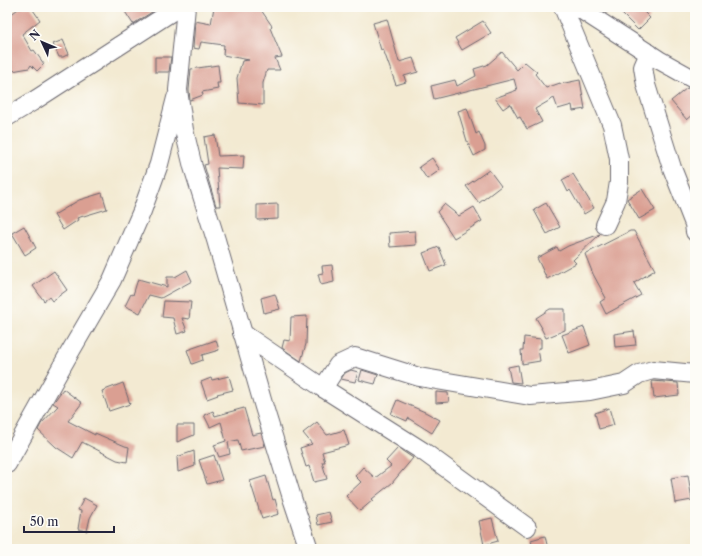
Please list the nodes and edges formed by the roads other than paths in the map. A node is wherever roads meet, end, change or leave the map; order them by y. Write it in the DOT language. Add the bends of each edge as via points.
graph roads {
  1 [pos="179,7"];
  2 [pos="186,7"];
  3 [pos="563,7"];
  4 [pos="577,7"];
  5 [pos="649,53"];
  6 [pos="695,80"];
  7 [pos="178,90"];
  8 [pos="7,117"];
  9 [pos="605,225"];
  10 [pos="695,232"];
  11 [pos="242,334"];
  12 [pos="695,374"];
  13 [pos="323,388"];
  14 [pos="7,464"];
  15 [pos="527,527"];
  16 [pos="309,549"];
  1 -- 8 [label="street"];
  2 -- 7 [label="street"];
  3 -- 9 [label="street" via="612,125 619,159 616,201"];
  4 -- 5 [label="street"];
  5 -- 6 [label="street"];
  5 -- 10 [label="street" via="643,67 646,85"];
  7 -- 11 [label="street" via="193,167"];
  7 -- 14 [label="street" via="159,164 112,280"];
  11 -- 13 [label="street"];
  11 -- 16 [label="street"];
  12 -- 13 [label="street" via="653,370 640,374 624,384 590,391 530,396 419,377 354,357 338,365"];
  13 -- 15 [label="street" via="424,452"];
}
